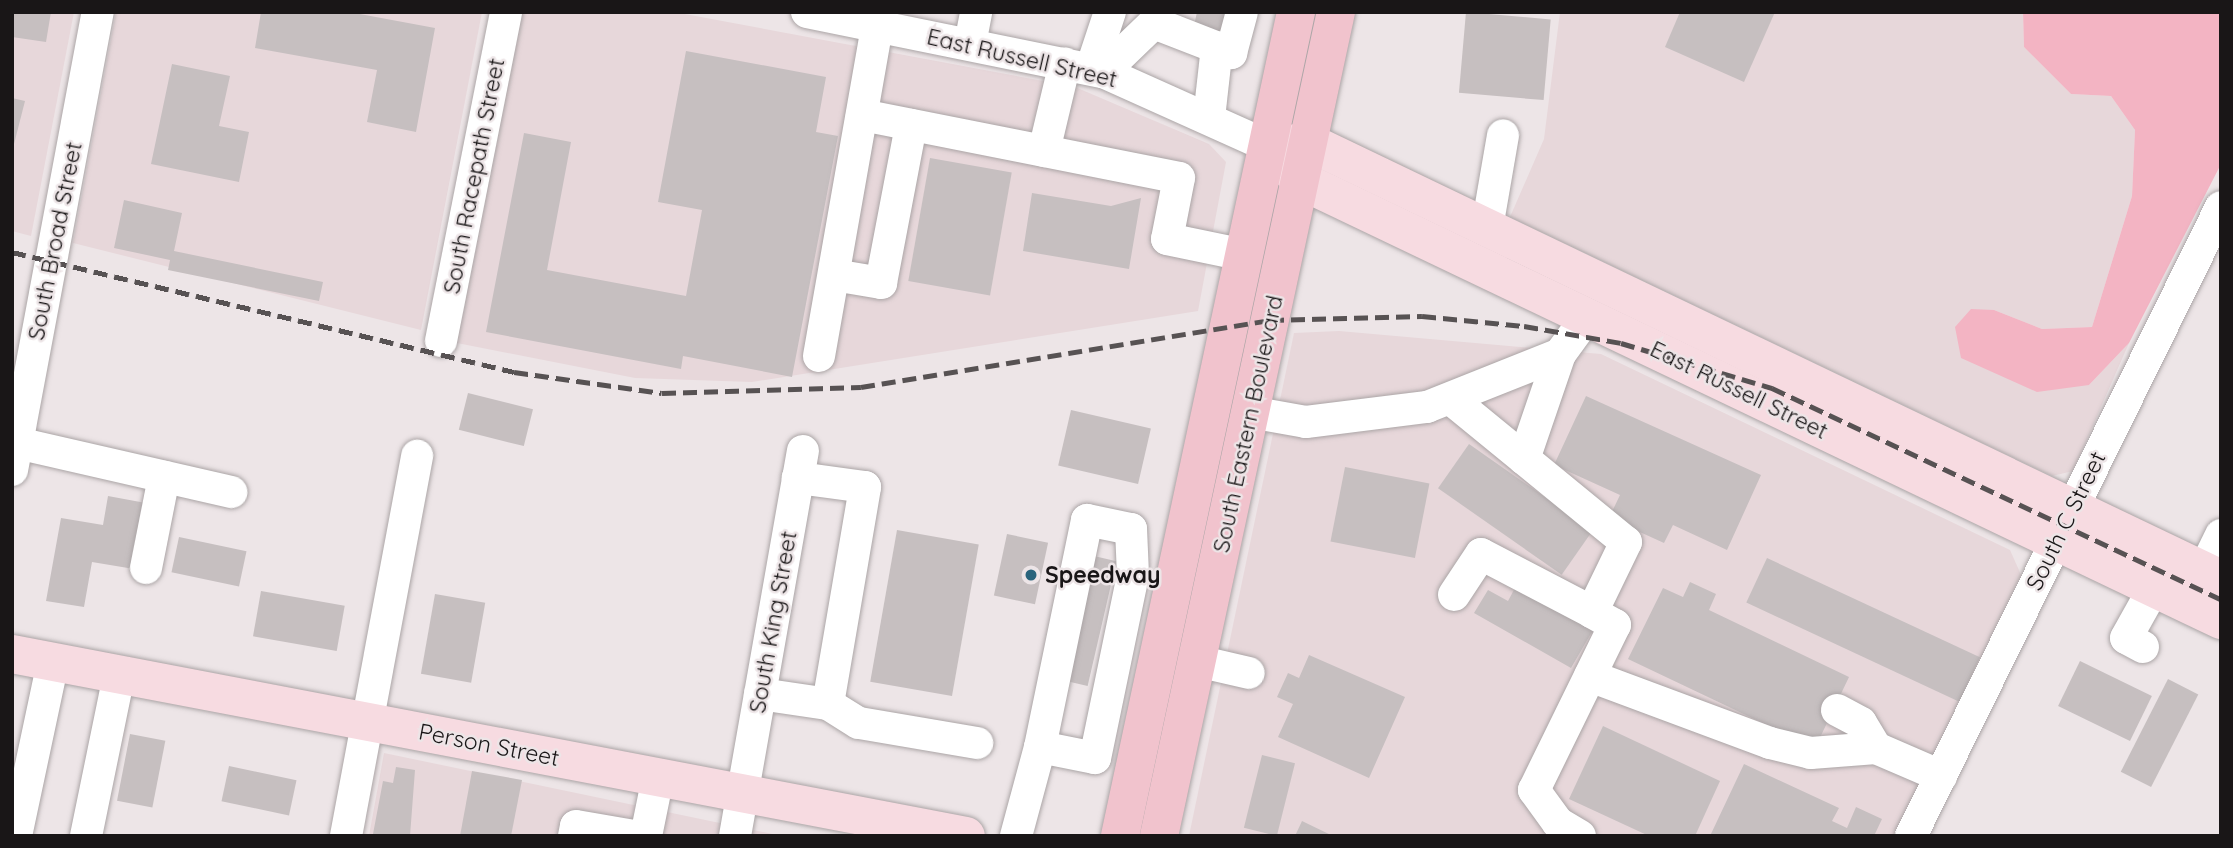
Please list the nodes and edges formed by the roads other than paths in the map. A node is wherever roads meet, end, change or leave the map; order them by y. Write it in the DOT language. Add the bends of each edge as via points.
graph roads {
  1 [pos="98,12"];
  2 [pos="506,12"];
  3 [pos="807,12"];
  4 [pos="976,12"];
  5 [pos="1110,12"];
  6 [pos="1242,12"];
  7 [pos="1296,12"];
  8 [pos="1336,12"];
  9 [pos="1170,20"];
  10 [pos="877,26"];
  11 [pos="970,44"];
  12 [pos="1217,47"];
  13 [pos="1086,68"];
  14 [pos="862,115"];
  15 [pos="1209,118"];
  16 [pos="911,125"];
  17 [pos="1503,135"];
  18 [pos="1308,142"];
  19 [pos="1268,146"];
  20 [pos="1045,151"];
  21 [pos="1300,180"];
  22 [pos="2219,217"];
  23 [pos="1487,228"];
  24 [pos="1244,255"];
  25 [pos="834,275"];
  26 [pos="1587,317"];
  27 [pos="441,341"];
  28 [pos="1560,354"];
  29 [pos="819,356"];
  30 [pos="1451,400"];
  31 [pos="1250,412"];
  32 [pos="417,456"];
  33 [pos="15,457"];
  34 [pos="1524,459"];
  35 [pos="164,477"];
  36 [pos="231,492"];
  37 [pos="2073,508"];
  38 [pos="2221,534"];
  39 [pos="2054,541"];
  40 [pos="146,568"];
  41 [pos="2212,575"];
  42 [pos="2154,588"];
  43 [pos="1130,591"];
  44 [pos="1454,595"];
  45 [pos="1171,599"];
  46 [pos="1592,612"];
  47 [pos="2221,620"];
  48 [pos="2125,638"];
  49 [pos="12,654"];
  50 [pos="1197,661"];
  51 [pos="53,662"];
  52 [pos="1114,673"];
  53 [pos="1249,673"];
  54 [pos="119,675"];
  55 [pos="1590,676"];
  56 [pos="1153,680"];
  57 [pos="760,694"];
  58 [pos="828,704"];
  59 [pos="1837,710"];
  60 [pos="367,722"];
  61 [pos="1101,731"];
  62 [pos="1140,738"];
  63 [pos="977,743"];
  64 [pos="1040,747"];
  65 [pos="1876,748"];
  66 [pos="1941,776"];
  67 [pos="658,778"];
  68 [pos="743,794"];
  69 [pos="15,835"];
  70 [pos="86,836"];
  71 [pos="346,836"];
  72 [pos="574,836"];
  73 [pos="634,836"];
  74 [pos="646,836"];
  75 [pos="735,836"];
  76 [pos="966,836"];
  77 [pos="1016,836"];
  78 [pos="1120,836"];
  79 [pos="1159,836"];
  80 [pos="1580,836"];
  81 [pos="1911,836"];
  1 -- 33 [label="street, South Broad Street"];
  2 -- 27 [label="street, South Racepath Street"];
  3 -- 10 [label="street, East Russell Street"];
  4 -- 11 [label="street"];
  5 -- 13 [label="street"];
  6 -- 12 [label="street" via="1231,53"];
  7 -- 19 [label="highway, South Eastern Boulevard"];
  8 -- 18 [label="highway, South Eastern Boulevard"];
  9 -- 12 [label="street"];
  9 -- 13 [label="street" via="1154,23"];
  10 -- 11 [label="street, East Russell Street"];
  10 -- 14 [label="street"];
  11 -- 13 [label="street, East Russell Street"];
  12 -- 15 [label="street"];
  13 -- 15 [label="street, East Russell Street"];
  13 -- 20 [label="street"];
  14 -- 16 [label="street"];
  14 -- 25 [label="street"];
  15 -- 19 [label="street, East Russell Street"];
  16 -- 20 [label="street"];
  16 -- 25 [label="street" via="881,283"];
  17 -- 23 [label="street"];
  18 -- 19 [label="main road"];
  18 -- 21 [label="highway, South Eastern Boulevard"];
  18 -- 23 [label="main road, East Russell Street"];
  19 -- 21 [label="main road, East Russell Street"];
  19 -- 24 [label="highway, South Eastern Boulevard"];
  20 -- 24 [label="street" via="1179,178 1167,239"];
  21 -- 26 [label="main road, East Russell Street"];
  21 -- 31 [label="highway, South Eastern Boulevard"];
  22 -- 37 [label="street, South C Street"];
  23 -- 37 [label="main road, East Russell Street"];
  24 -- 45 [label="highway, South Eastern Boulevard"];
  25 -- 29 [label="street"];
  26 -- 28 [label="street"];
  26 -- 39 [label="main road, East Russell Street"];
  28 -- 30 [label="street"];
  28 -- 34 [label="street"];
  30 -- 31 [label="street" via="1306,422"];
  30 -- 34 [label="street"];
  31 -- 50 [label="highway, South Eastern Boulevard"];
  32 -- 60 [label="street"];
  33 -- 35 [label="street"];
  34 -- 46 [label="street" via="1626,542"];
  35 -- 36 [label="street"];
  35 -- 40 [label="street"];
  37 -- 39 [label="street, South C Street"];
  37 -- 41 [label="main road, East Russell Street"];
  38 -- 41 [label="street"];
  39 -- 42 [label="main road, East Russell Street"];
  39 -- 66 [label="street, South C Street"];
  42 -- 47 [label="main road, East Russell Street"];
  42 -- 48 [label="street"];
  43 -- 45 [label="street"];
  43 -- 52 [label="street"];
  43 -- 64 [label="street" via="1131,529 1087,520"];
  44 -- 46 [label="street" via="1481,554"];
  45 -- 56 [label="highway, South Eastern Boulevard"];
  46 -- 55 [label="street" via="1615,625"];
  49 -- 51 [label="main road, Person Street"];
  50 -- 53 [label="street"];
  50 -- 79 [label="highway, South Eastern Boulevard"];
  51 -- 54 [label="main road, Person Street"];
  51 -- 69 [label="street"];
  52 -- 56 [label="street"];
  52 -- 61 [label="street"];
  54 -- 60 [label="main road, Person Street"];
  54 -- 70 [label="street"];
  55 -- 65 [label="street" via="1770,743 1811,753"];
  55 -- 80 [label="street" via="1534,790 1558,823"];
  56 -- 62 [label="highway, South Eastern Boulevard"];
  57 -- 58 [label="street"];
  57 -- 58 [label="street, South King Street" via="800,465 865,487"];
  57 -- 68 [label="street, South King Street"];
  58 -- 63 [label="street" via="859,723"];
  59 -- 65 [label="street" via="1861,723"];
  60 -- 67 [label="main road, Person Street"];
  60 -- 71 [label="street"];
  61 -- 62 [label="street"];
  61 -- 64 [label="street" via="1095,758"];
  62 -- 78 [label="highway, South Eastern Boulevard"];
  64 -- 77 [label="street"];
  65 -- 66 [label="street"];
  66 -- 81 [label="street, South C Street"];
  67 -- 68 [label="main road, Person Street"];
  67 -- 74 [label="street"];
  68 -- 75 [label="street, South King Street"];
  68 -- 76 [label="main road, Person Street"];
  72 -- 73 [label="street" via="576,826"];
}
